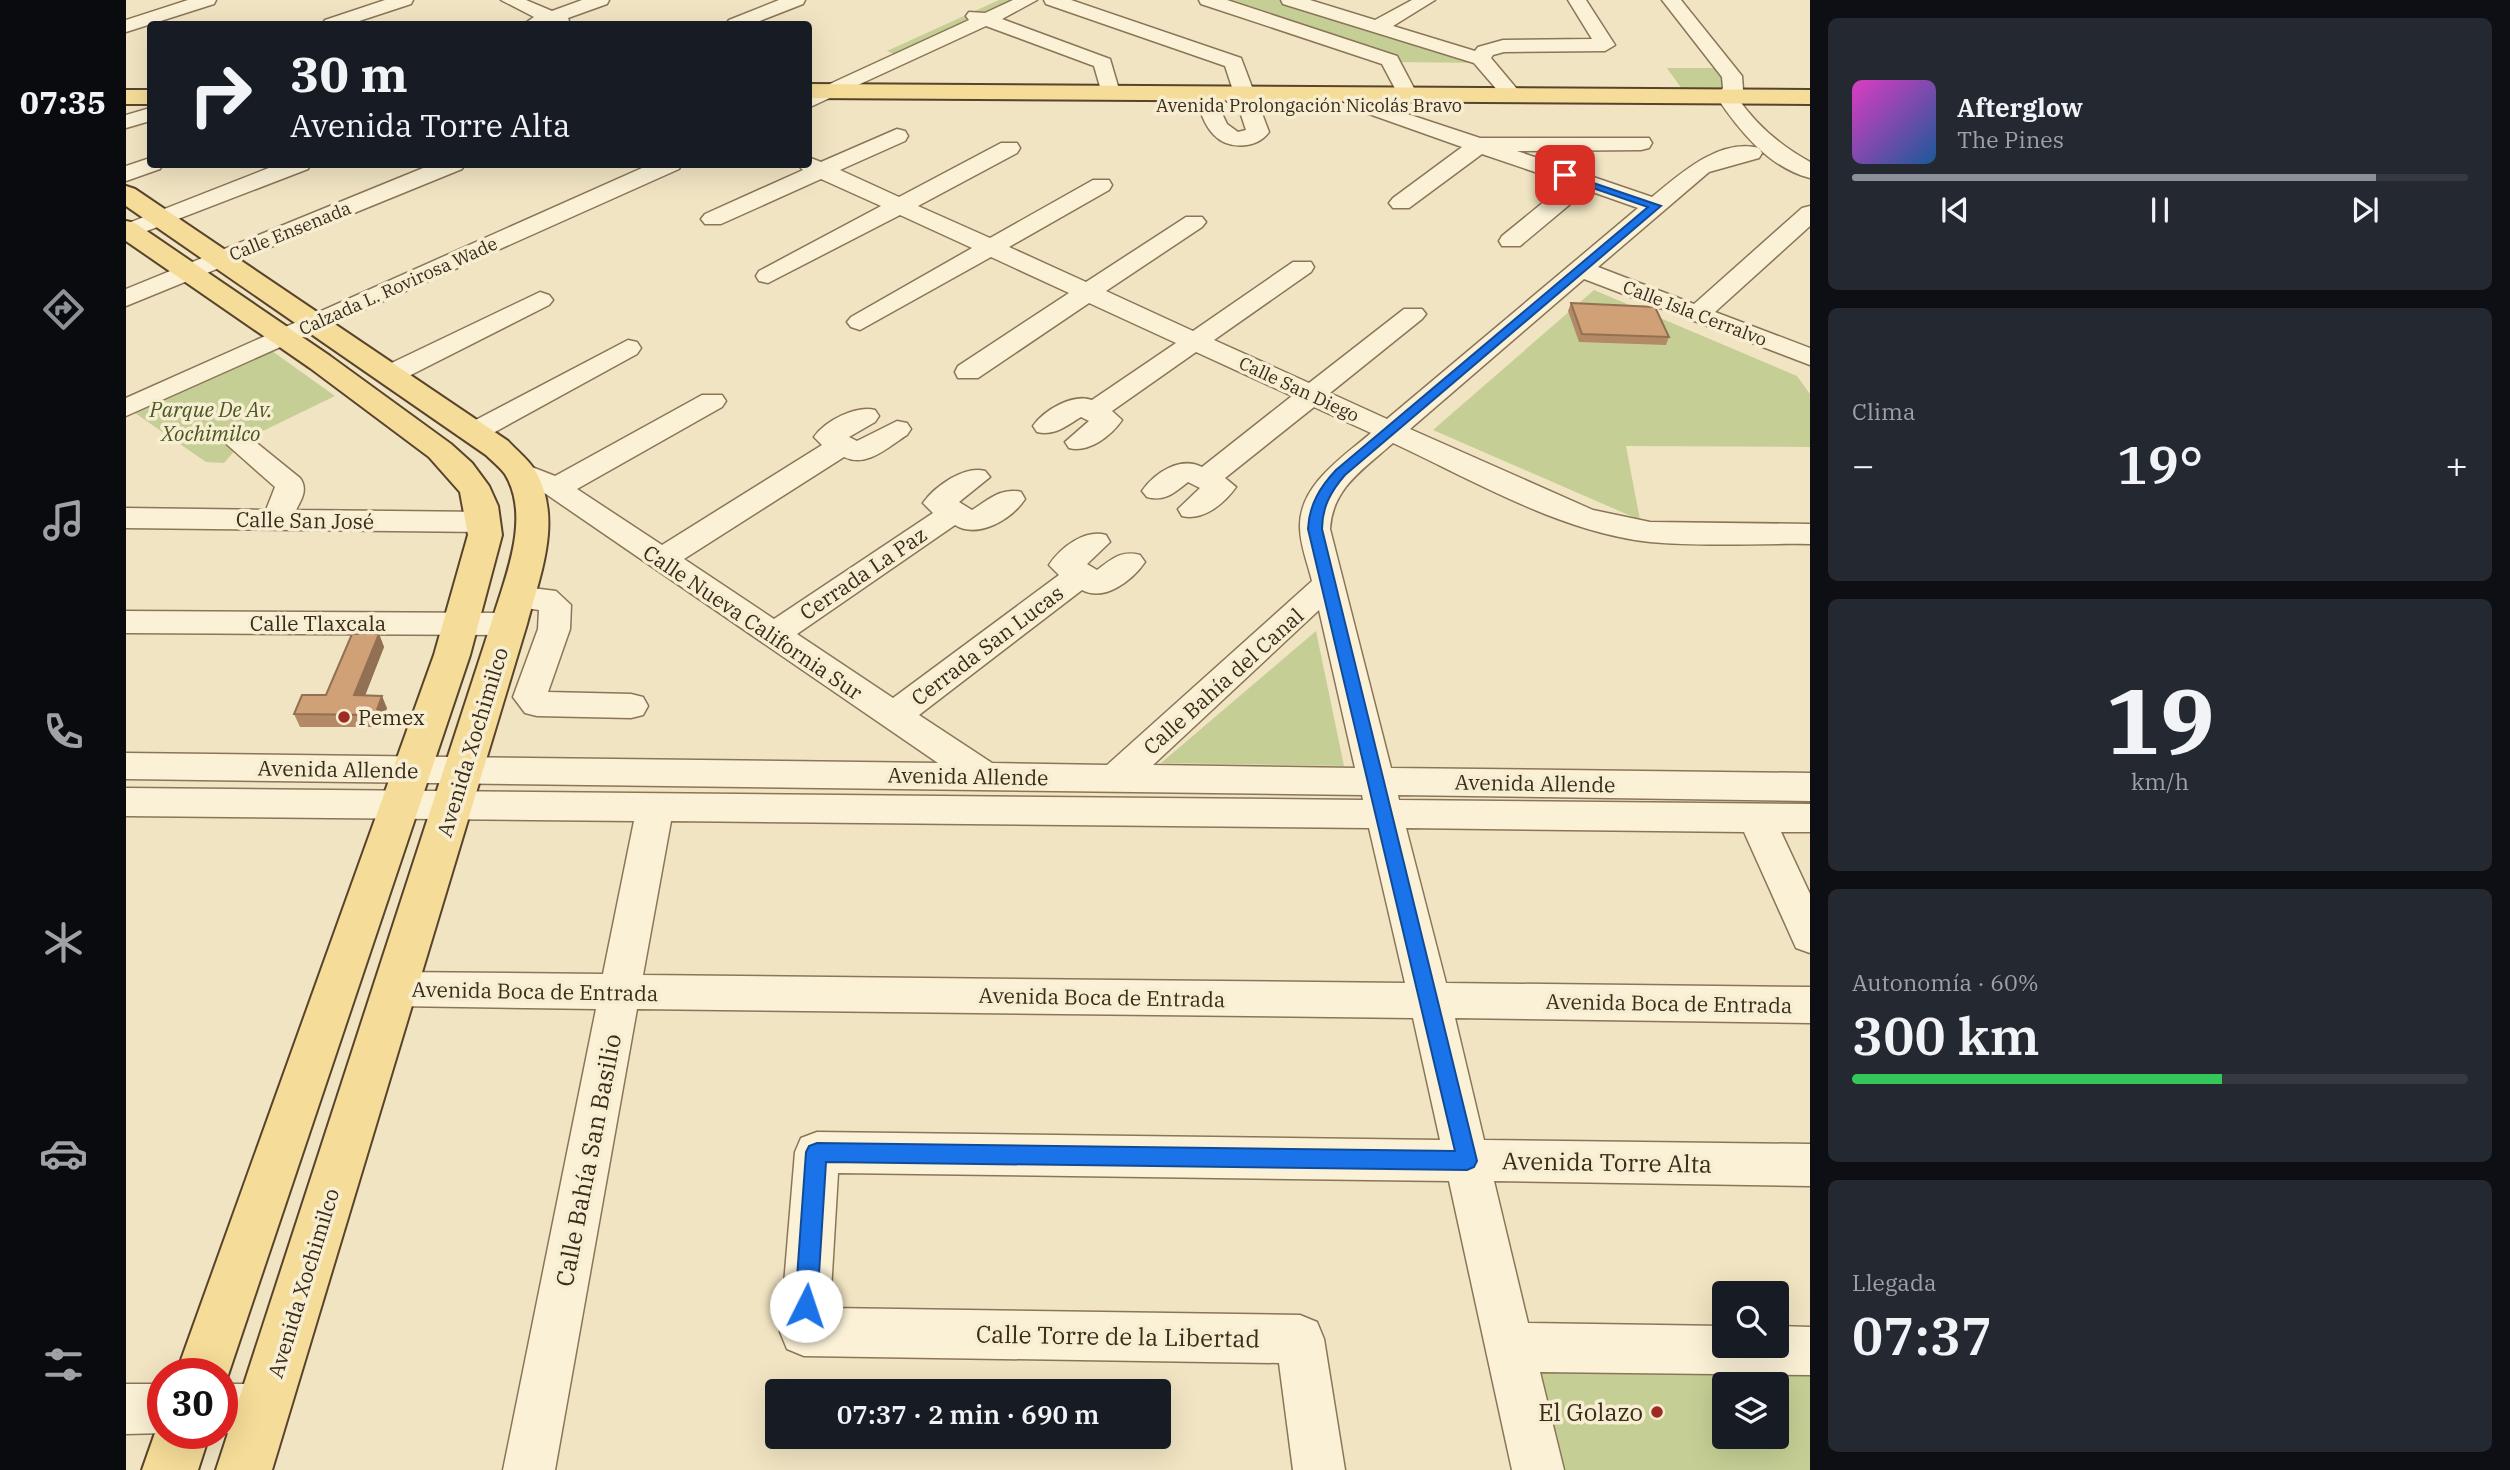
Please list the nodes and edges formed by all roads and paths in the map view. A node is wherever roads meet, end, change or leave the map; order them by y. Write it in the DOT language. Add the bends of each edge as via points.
graph roads {
  1 [pos="208,0"];
  2 [pos="404,0"];
  3 [pos="510,0"];
  4 [pos="600,0"];
  5 [pos="796,0"];
  6 [pos="999,0"];
  7 [pos="1028,0"];
  8 [pos="1053,0"];
  9 [pos="1208,0"];
  10 [pos="1290,0"];
  11 [pos="1426,0"];
  12 [pos="1577,0"];
  13 [pos="1671,0"];
  14 [pos="555,15"];
  15 [pos="977,17"];
  16 [pos="596,20"];
  17 [pos="341,21"];
  18 [pos="744,21"];
  19 [pos="126,26"];
  20 [pos="1376,27"];
  21 [pos="1481,60"];
  22 [pos="126,87"];
  23 [pos="147,87"];
  24 [pos="812,87"];
  25 [pos="812,89"];
  26 [pos="834,91"];
  27 [pos="1110,93"];
  28 [pos="1407,94"];
  29 [pos="1512,95"];
  30 [pos="126,97"];
  31 [pos="147,97"];
  32 [pos="1810,97"];
  33 [pos="1247,99"];
  34 [pos="812,100"];
  35 [pos="812,102"];
  36 [pos="1717,102"];
  37 [pos="1209,104"];
  38 [pos="1362,105"];
  39 [pos="1810,108"];
  40 [pos="147,115"];
  41 [pos="126,122"];
  42 [pos="897,136"];
  43 [pos="1574,142"];
  44 [pos="1641,143"];
  45 [pos="1479,145"];
  46 [pos="1009,148"];
  47 [pos="1751,153"];
  48 [pos="147,166"];
  49 [pos="815,167"];
  50 [pos="288,168"];
  51 [pos="444,168"];
  52 [pos="625,168"];
  53 [pos="662,168"];
  54 [pos="1546,168"];
  55 [pos="1810,171"];
  56 [pos="126,174"];
  57 [pos="1584,181"];
  58 [pos="1101,184"];
  59 [pos="1810,184"];
  60 [pos="1401,203"];
  61 [pos="1656,206"];
  62 [pos="900,207"];
  63 [pos="1810,213"];
  64 [pos="713,219"];
  65 [pos="134,221"];
  66 [pos="1194,222"];
  67 [pos="1511,241"];
  68 [pos="990,248"];
  69 [pos="205,265"];
  70 [pos="1302,267"];
  71 [pos="1580,269"];
  72 [pos="768,275"];
  73 [pos="1086,292"];
  74 [pos="126,298"];
  75 [pos="540,300"];
  76 [pos="1413,314"];
  77 [pos="1698,314"];
  78 [pos="860,322"];
  79 [pos="292,324"];
  80 [pos="1195,341"];
  81 [pos="628,348"];
  82 [pos="1810,357"];
  83 [pos="968,372"];
  84 [pos="391,374"];
  85 [pos="126,388"];
  86 [pos="1311,395"];
  87 [pos="712,401"];
  88 [pos="126,408"];
  89 [pos="1093,413"];
  90 [pos="865,416"];
  91 [pos="1047,426"];
  92 [pos="897,429"];
  93 [pos="474,432"];
  94 [pos="1392,432"];
  95 [pos="237,441"];
  96 [pos="1079,442"];
  97 [pos="843,445"];
  98 [pos="519,471"];
  99 [pos="975,477"];
  100 [pos="1205,479"];
  101 [pos="555,488"];
  102 [pos="1157,491"];
  103 [pos="1010,499"];
  104 [pos="1193,509"];
  105 [pos="955,512"];
  106 [pos="126,518"];
  107 [pos="277,519"];
  108 [pos="485,522"];
  109 [pos="1810,534"];
  110 [pos="1095,542"];
  111 [pos="661,560"];
  112 [pos="1129,562"];
  113 [pos="1081,575"];
  114 [pos="1328,584"];
  115 [pos="512,610"];
  116 [pos="126,622"];
  117 [pos="463,624"];
  118 [pos="773,635"];
  119 [pos="631,706"];
  120 [pos="893,716"];
  121 [pos="126,766"];
  122 [pos="413,769"];
  123 [pos="986,776"];
  124 [pos="1117,777"];
  125 [pos="1810,786"];
  126 [pos="458,788"];
  127 [pos="1380,797"];
  128 [pos="126,802"];
  129 [pos="400,805"];
  130 [pos="655,808"];
  131 [pos="1756,817"];
  132 [pos="1810,818"];
  133 [pos="1810,937"];
  134 [pos="394,989"];
  135 [pos="620,992"];
  136 [pos="1430,1000"];
  137 [pos="1810,1005"];
  138 [pos="1467,1161"];
  139 [pos="1810,1164"];
  140 [pos="804,1332"];
  141 [pos="1510,1347"];
  142 [pos="1810,1350"];
  143 [pos="209,1358"];
  144 [pos="126,1409"];
  145 [pos="147,1409"];
  146 [pos="243,1409"];
  147 [pos="177,1449"];
  148 [pos="170,1470"];
  149 [pos="244,1470"];
  150 [pos="529,1470"];
  151 [pos="1319,1470"];
  152 [pos="1538,1470"];
  1 -- 19 [label="street"];
  2 -- 17 [label="street"];
  3 -- 14 [label="street"];
  4 -- 14 [label="street"];
  5 -- 18 [label="street"];
  6 -- 15 [label="street"];
  7 -- 15 [label="street"];
  8 -- 33 [label="street" via="1234,62"];
  9 -- 28 [label="street" via="1390,60"];
  10 -- 20 [label="street"];
  11 -- 20 [label="street"];
  12 -- 21 [label="street" via="1605,45 1503,46 1485,51"];
  13 -- 36 [label="street" via="1732,76 1733,90"];
  14 -- 16 [label="street"];
  15 -- 24 [label="street"];
  15 -- 26 [label="street"];
  15 -- 27 [label="street" via="1103,63"];
  20 -- 21 [label="street"];
  21 -- 29 [label="street"];
  22 -- 23 [label="main road"];
  25 -- 26 [label="main road, Avenida Prolongación Nicolás Bravo"];
  26 -- 27 [label="main road, Avenida Prolongación Nicolás Bravo"];
  26 -- 34 [label="street"];
  27 -- 33 [label="main road, Avenida Prolongación Nicolás Bravo"];
  28 -- 29 [label="main road, Avenida Prolongación Nicolás Bravo"];
  28 -- 33 [label="main road, Avenida Prolongación Nicolás Bravo"];
  29 -- 36 [label="main road, Avenida Prolongación Nicolás Bravo"];
  30 -- 31 [label="main road"];
  32 -- 36 [label="main road, Avenida Prolongación Nicolás Bravo"];
  33 -- 37 [label="main road, Avenida Prolongación Nicolás Bravo"];
  33 -- 37 [label="street" via="1258,132 1238,139 1217,128"];
  33 -- 38 [label="main road, Avenida Prolongación Nicolás Bravo"];
  35 -- 37 [label="main road, Avenida Prolongación Nicolás Bravo"];
  36 -- 38 [label="main road, Avenida Prolongación Nicolás Bravo"];
  36 -- 39 [label="main road, Avenida Prolongación Nicolás Bravo"];
  36 -- 47 [label="street"];
  36 -- 55 [label="street" via="1774,152"];
  38 -- 45 [label="street"];
  40 -- 41 [label="street"];
  42 -- 49 [label="street"];
  43 -- 44 [label="street"];
  43 -- 45 [label="street"];
  43 -- 54 [label="street"];
  45 -- 54 [label="street"];
  45 -- 60 [label="street"];
  46 -- 62 [label="street"];
  47 -- 59 [label="street"];
  47 -- 61 [label="street" via="1701,167"];
  48 -- 56 [label="street"];
  49 -- 62 [label="street, Calle San Diego"];
  49 -- 64 [label="street"];
  50 -- 65 [label="street"];
  51 -- 69 [label="street, Calle Ensenada"];
  52 -- 79 [label="street, Calzada L. Rovirosa Wade"];
  53 -- 79 [label="street, Calzada L. Rovirosa Wade"];
  54 -- 57 [label="street"];
  57 -- 61 [label="street"];
  57 -- 67 [label="street"];
  58 -- 68 [label="street"];
  61 -- 71 [label="street"];
  62 -- 68 [label="street, Calle San Diego"];
  62 -- 72 [label="street"];
  63 -- 77 [label="street"];
  65 -- 69 [label="main road, Avenida Xochimilco"];
  66 -- 73 [label="street"];
  68 -- 73 [label="street, Calle San Diego"];
  68 -- 78 [label="street"];
  69 -- 74 [label="street, Calle Ensenada"];
  69 -- 79 [label="main road, Avenida Xochimilco"];
  70 -- 80 [label="street"];
  71 -- 77 [label="street, Calle Isla Cerralvo"];
  71 -- 94 [label="street"];
  73 -- 80 [label="street, Calle San Diego"];
  73 -- 83 [label="street"];
  75 -- 84 [label="street"];
  76 -- 86 [label="street"];
  77 -- 82 [label="street, Calle Isla Cerralvo"];
  79 -- 84 [label="main road, Avenida Xochimilco"];
  79 -- 85 [label="street, Calzada L. Rovirosa Wade"];
  79 -- 88 [label="street, Calzada L. Rovirosa Wade"];
  79 -- 108 [label="main road, Avenida Xochimilco" via="356,388 450,460 470,481"];
  80 -- 86 [label="street, Calle San Diego"];
  80 -- 89 [label="street"];
  81 -- 93 [label="street"];
  84 -- 93 [label="main road, Avenida Xochimilco"];
  86 -- 94 [label="street, Calle San Diego"];
  86 -- 100 [label="street"];
  87 -- 101 [label="street"];
  89 -- 91 [label="street"];
  89 -- 96 [label="street"];
  90 -- 97 [label="street" via="828,438"];
  92 -- 97 [label="street" via="858,453"];
  93 -- 98 [label="main road, Avenida Xochimilco"];
  94 -- 109 [label="street, Calle San Diego" via="1540,500 1622,527 1702,534"];
  94 -- 114 [label="street" via="1341,472 1317,506 1315,529"];
  95 -- 107 [label="street" via="290,484"];
  97 -- 111 [label="street"];
  98 -- 101 [label="street, Calle Nueva California Sur"];
  98 -- 115 [label="main road, Avenida Xochimilco" via="532,500 531,533"];
  99 -- 105 [label="street"];
  100 -- 102 [label="street" via="1185,470"];
  100 -- 104 [label="street" via="1221,487"];
  101 -- 111 [label="street, Calle Nueva California Sur"];
  103 -- 105 [label="street"];
  105 -- 118 [label="street, Cerrada La Paz"];
  106 -- 107 [label="street, Calle San José"];
  107 -- 108 [label="street, Calle San José"];
  108 -- 117 [label="main road, Avenida Xochimilco"];
  110 -- 113 [label="street" via="1065,565"];
  111 -- 118 [label="street, Calle Nueva California Sur"];
  112 -- 113 [label="street" via="1098,584"];
  113 -- 120 [label="street, Cerrada San Lucas"];
  114 -- 124 [label="street, Calle Bahía del Canal"];
  114 -- 127 [label="street"];
  115 -- 117 [label="street, Calle Tlaxcala"];
  115 -- 119 [label="street, Calle Tlaxcala" via="545,599 555,605 551,643 531,686 530,697 537,704"];
  115 -- 126 [label="main road, Avenida Xochimilco"];
  116 -- 117 [label="street, Calle Tlaxcala"];
  117 -- 122 [label="main road, Avenida Xochimilco"];
  118 -- 120 [label="street, Calle Nueva California Sur"];
  120 -- 123 [label="street, Calle Nueva California Sur"];
  121 -- 122 [label="street, Avenida Allende"];
  122 -- 126 [label="street, Avenida Allende"];
  122 -- 129 [label="main road, Avenida Xochimilco"];
  123 -- 124 [label="street, Avenida Allende"];
  123 -- 126 [label="street, Avenida Allende"];
  124 -- 127 [label="street, Avenida Allende"];
  125 -- 127 [label="street, Avenida Allende"];
  126 -- 129 [label="street, Avenida Allende"];
  126 -- 130 [label="street, Avenida Allende"];
  126 -- 134 [label="main road, Avenida Xochimilco"];
  127 -- 130 [label="street, Avenida Allende"];
  127 -- 131 [label="street, Avenida Allende"];
  127 -- 136 [label="street"];
  128 -- 129 [label="street, Avenida Allende"];
  129 -- 143 [label="main road, Avenida Xochimilco"];
  130 -- 135 [label="street, Calle Bahía San Basilio"];
  131 -- 132 [label="street, Avenida Allende"];
  131 -- 133 [label="street"];
  134 -- 135 [label="street, Avenida Boca de Entrada"];
  134 -- 146 [label="main road, Avenida Xochimilco"];
  135 -- 136 [label="street, Avenida Boca de Entrada"];
  135 -- 150 [label="street, Calle Bahía San Basilio"];
  136 -- 137 [label="street, Avenida Boca de Entrada"];
  136 -- 138 [label="street"];
  138 -- 139 [label="street, Avenida Torre Alta"];
  138 -- 140 [label="street, Avenida Torre Alta" via="817,1152"];
  138 -- 141 [label="street"];
  140 -- 151 [label="street, Calle Torre de la Libertad" via="1300,1339"];
  141 -- 142 [label="street"];
  141 -- 152 [label="street"];
  144 -- 145 [label="street"];
  146 -- 149 [label="main road, Avenida Xochimilco"];
  147 -- 148 [label="main road"];
}
